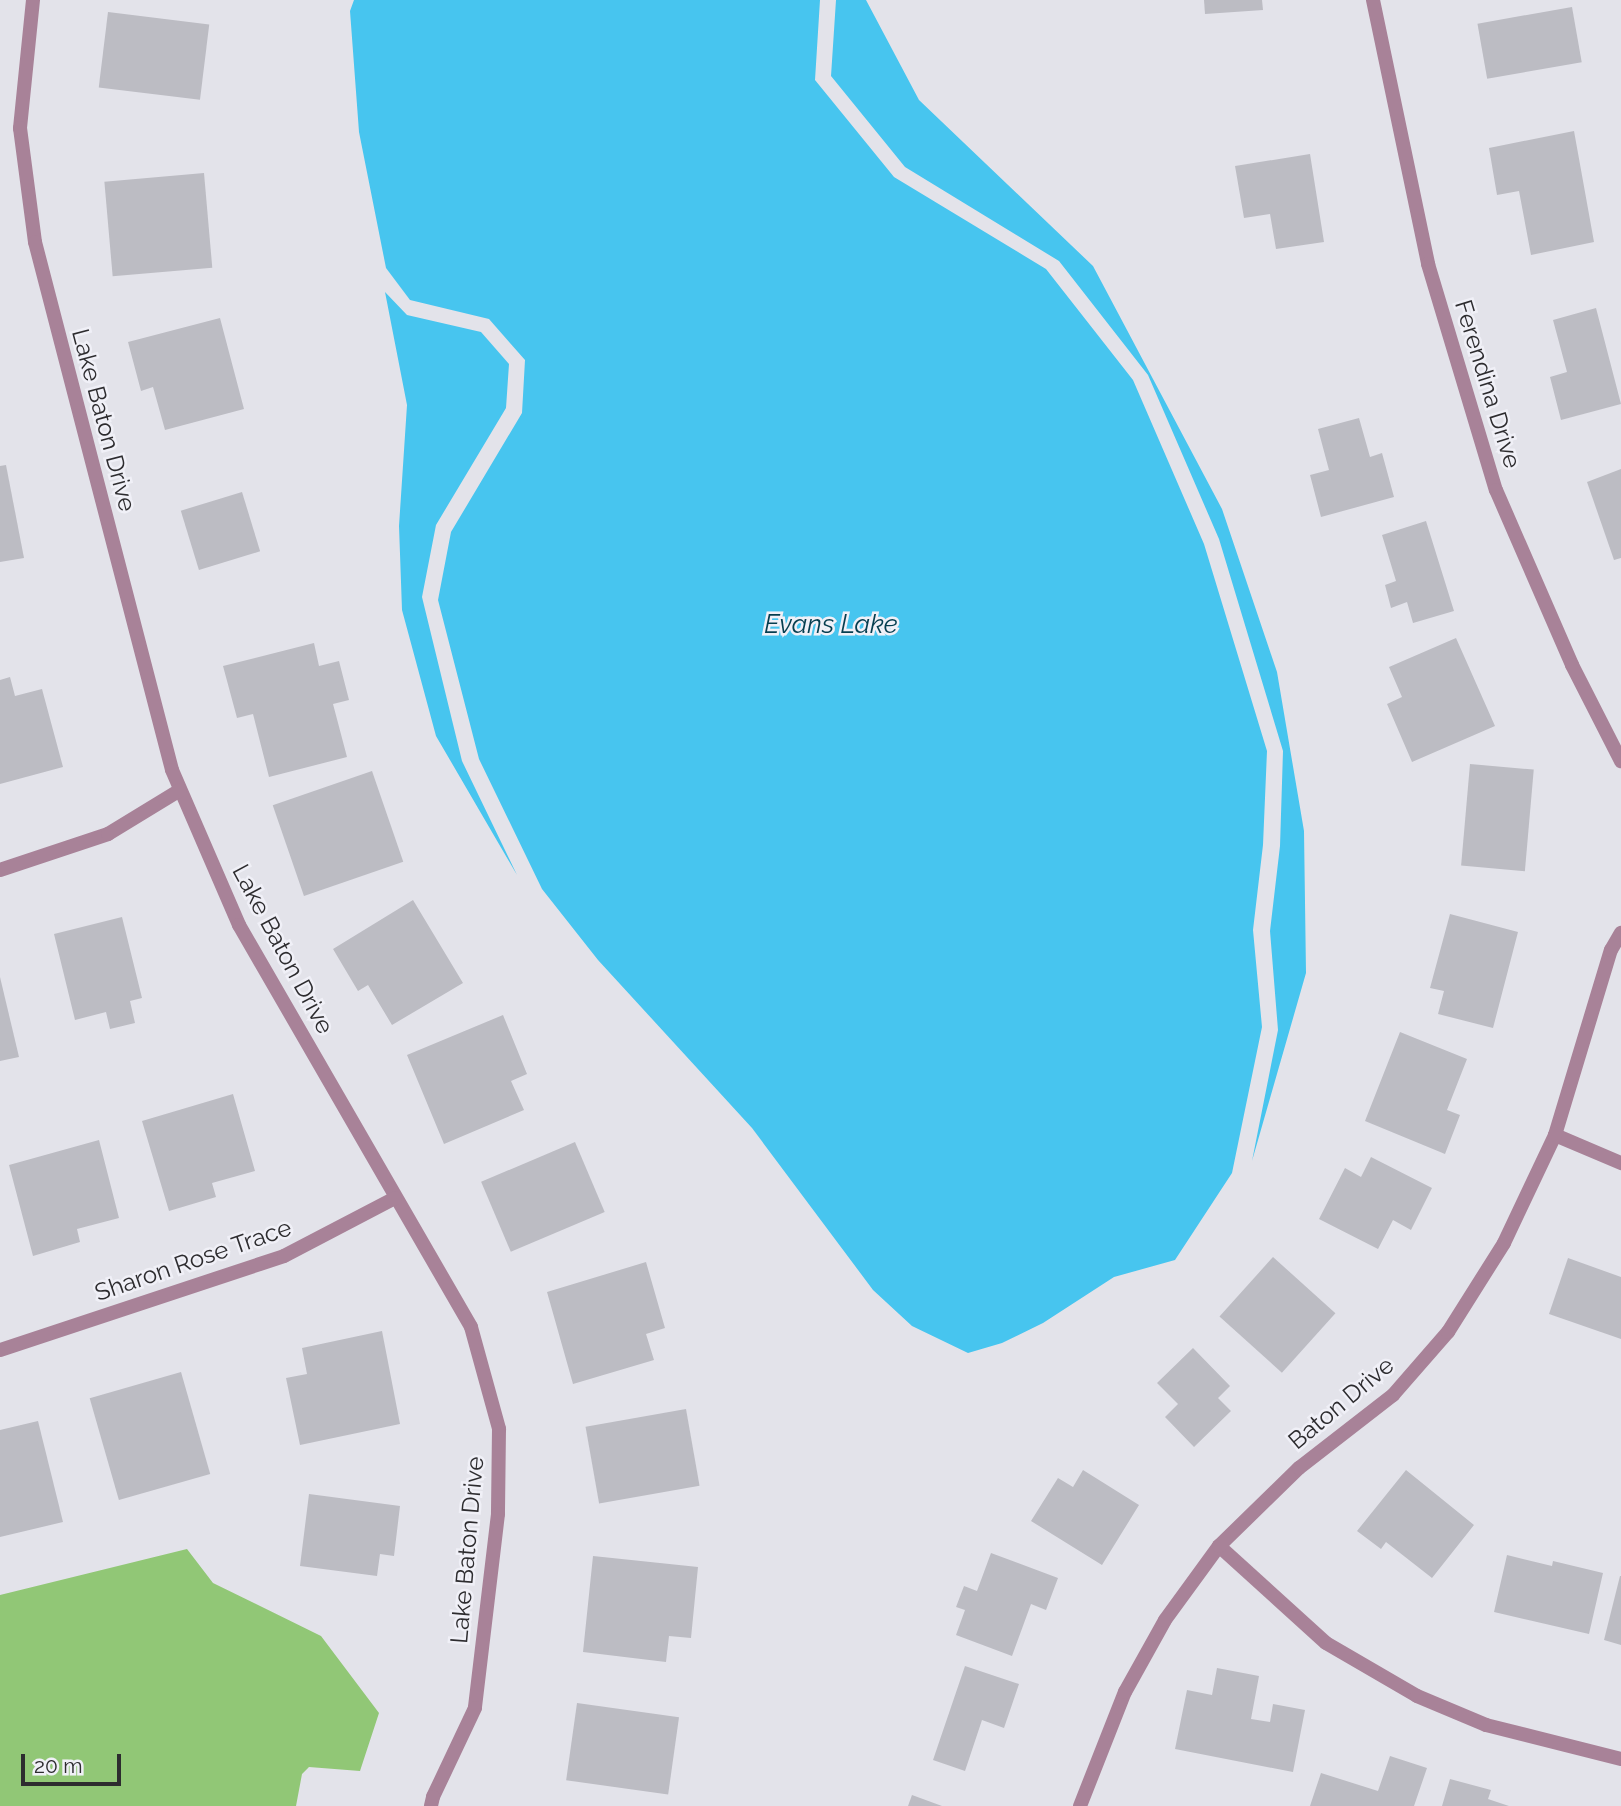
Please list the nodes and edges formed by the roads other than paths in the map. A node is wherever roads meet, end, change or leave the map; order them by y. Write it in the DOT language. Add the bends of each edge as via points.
graph roads {
  1 [pos="33,0"];
  2 [pos="1373,0"];
  3 [pos="1621,761"];
  4 [pos="180,790"];
  5 [pos="0,870"];
  6 [pos="1621,933"];
  7 [pos="1555,1135"];
  8 [pos="1621,1163"];
  9 [pos="395,1198"];
  10 [pos="0,1350"];
  11 [pos="1219,1546"];
  12 [pos="1621,1759"];
  13 [pos="431,1806"];
  14 [pos="1080,1806"];
  1 -- 4 [label="street, Lake Baton Drive" via="20,128 35,242"];
  2 -- 3 [label="street, Ferendina Drive" via="1428,264 1496,489 1572,665"];
  4 -- 5 [label="street" via="108,834"];
  4 -- 9 [label="street, Lake Baton Drive" via="239,925"];
  6 -- 7 [label="street, Baton Drive" via="1611,950"];
  7 -- 8 [label="street"];
  7 -- 11 [label="street, Baton Drive" via="1504,1243 1448,1332 1392,1395 1299,1468"];
  9 -- 10 [label="street, Sharon Rose Trace" via="284,1256"];
  9 -- 13 [label="street, Lake Baton Drive" via="471,1327 499,1429 498,1514 475,1708"];
  11 -- 12 [label="street" via="1326,1643 1417,1696 1486,1725"];
  11 -- 14 [label="street, Baton Drive" via="1165,1620 1125,1692"];
}
